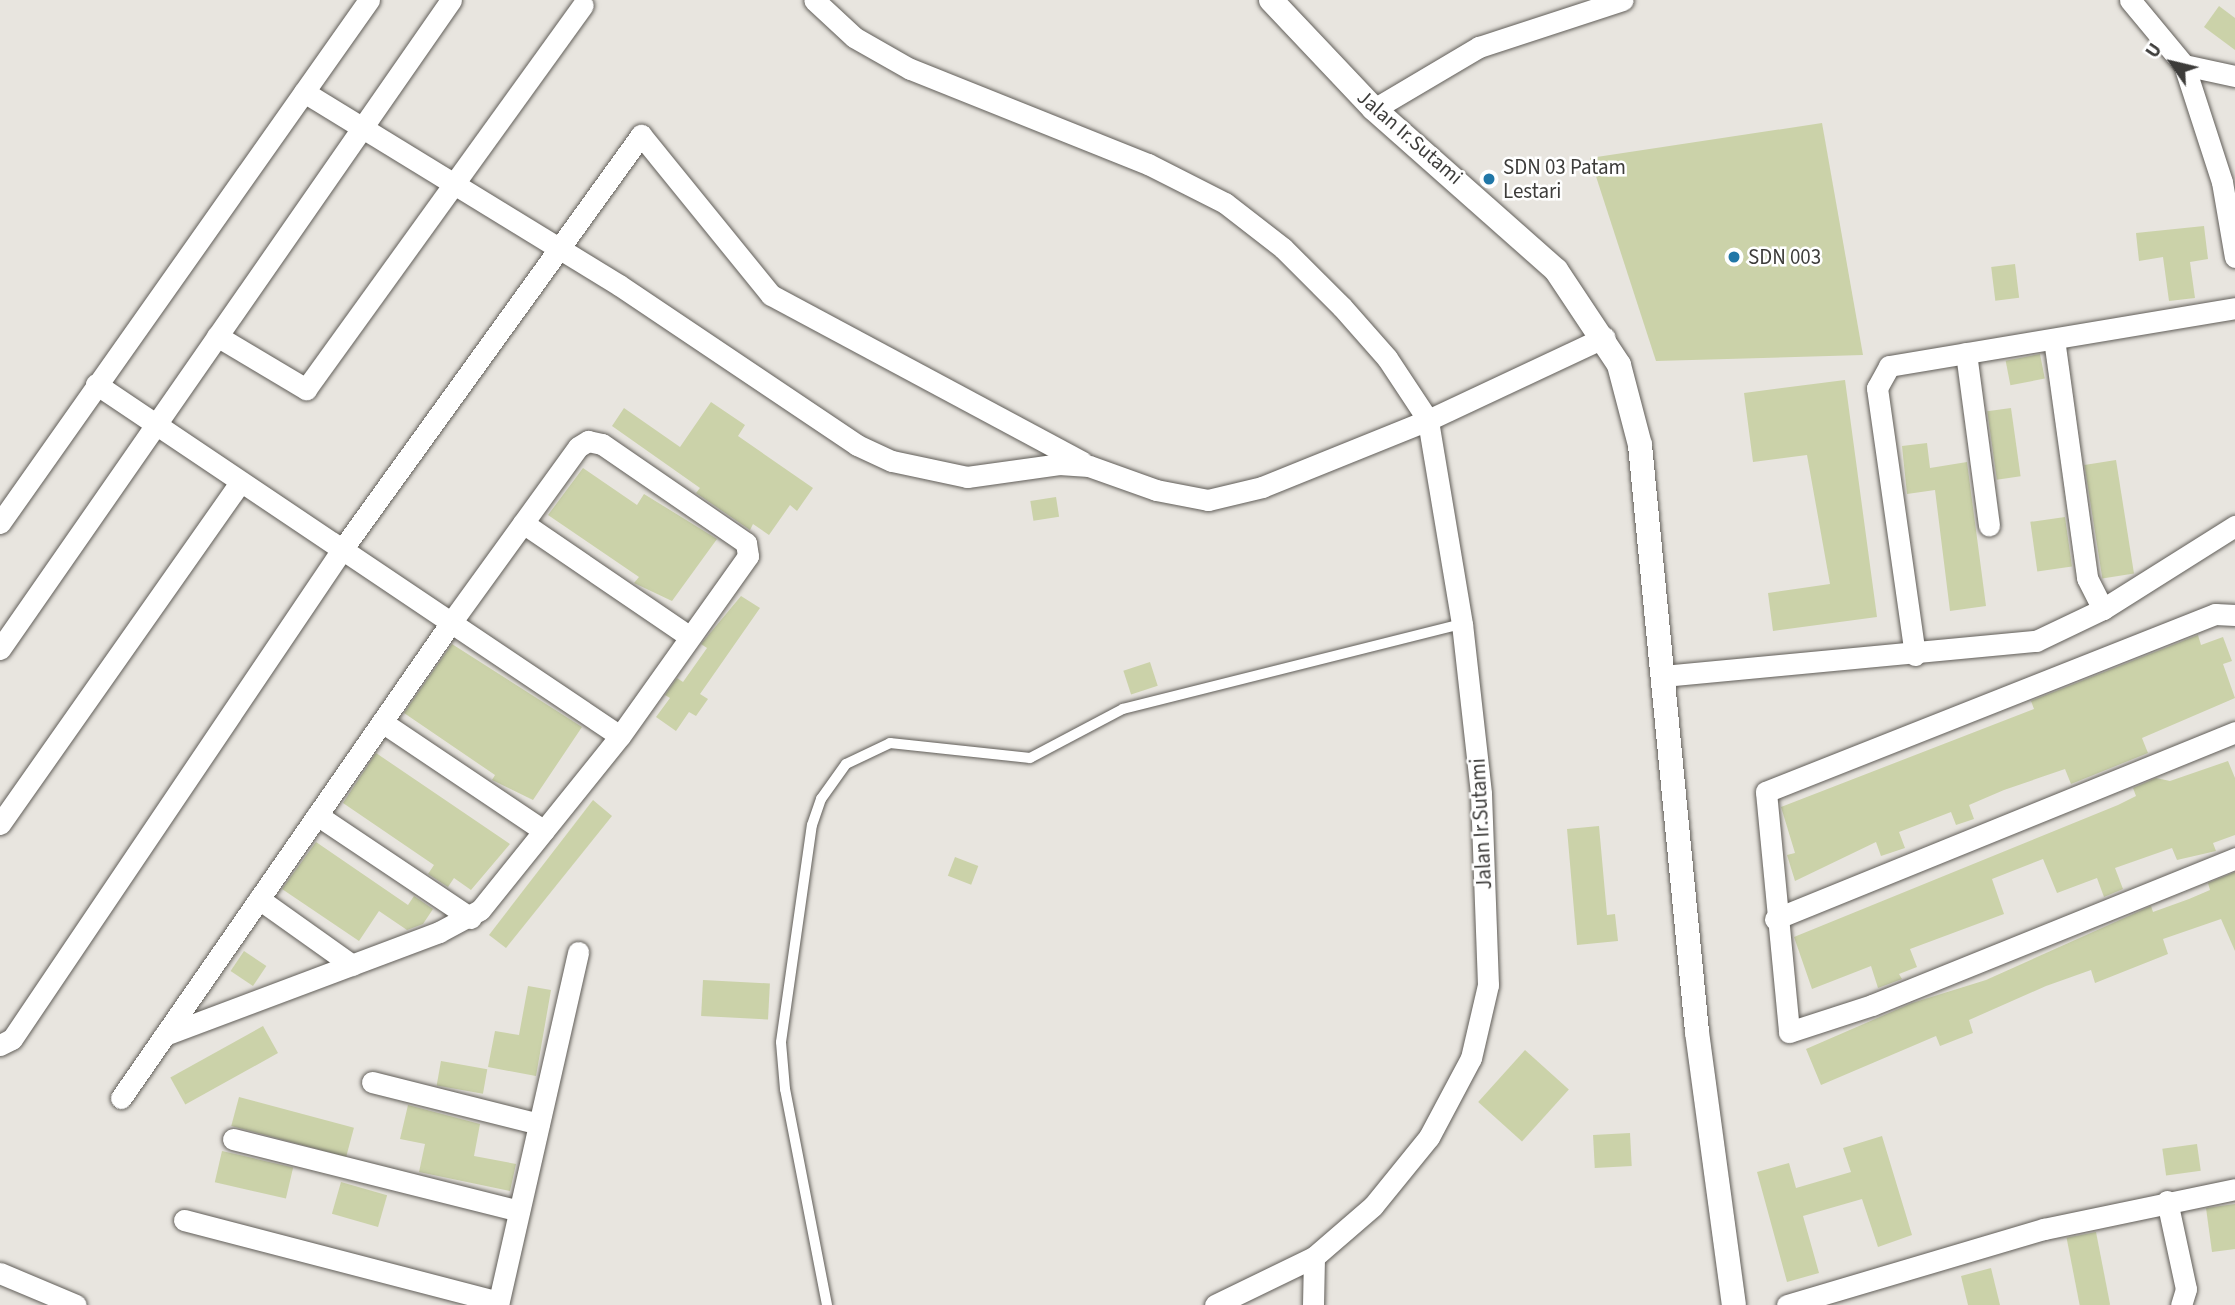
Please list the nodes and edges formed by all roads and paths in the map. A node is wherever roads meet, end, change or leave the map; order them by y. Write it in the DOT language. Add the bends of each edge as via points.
graph roads {
  1 [pos="369,0"];
  2 [pos="451,0"];
  3 [pos="814,0"];
  4 [pos="1271,0"];
  5 [pos="1623,0"];
  6 [pos="2130,0"];
  7 [pos="583,5"];
  8 [pos="2184,65"];
  9 [pos="2235,76"];
  10 [pos="304,92"];
  11 [pos="1374,109"];
  12 [pos="362,128"];
  13 [pos="2228,181"];
  14 [pos="456,185"];
  15 [pos="560,249"];
  16 [pos="2235,257"];
  17 [pos="2235,308"];
  18 [pos="217,336"];
  19 [pos="1605,337"];
  20 [pos="2054,339"];
  21 [pos="1966,353"];
  22 [pos="96,384"];
  23 [pos="1428,420"];
  24 [pos="154,425"];
  25 [pos="1089,466"];
  26 [pos="240,483"];
  27 [pos="0,523"];
  28 [pos="523,523"];
  29 [pos="1989,525"];
  30 [pos="2235,526"];
  31 [pos="341,551"];
  32 [pos="2103,609"];
  33 [pos="2235,615"];
  34 [pos="450,624"];
  35 [pos="1462,624"];
  36 [pos="690,637"];
  37 [pos="0,649"];
  38 [pos="1915,655"];
  39 [pos="1662,676"];
  40 [pos="382,722"];
  41 [pos="2235,732"];
  42 [pos="620,736"];
  43 [pos="317,815"];
  44 [pos="0,824"];
  45 [pos="544,831"];
  46 [pos="2235,858"];
  47 [pos="259,900"];
  48 [pos="471,918"];
  49 [pos="1774,919"];
  50 [pos="578,952"];
  51 [pos="352,965"];
  52 [pos="165,1034"];
  53 [pos="0,1045"];
  54 [pos="372,1082"];
  55 [pos="121,1098"];
  56 [pos="539,1124"];
  57 [pos="233,1139"];
  58 [pos="2235,1189"];
  59 [pos="2167,1201"];
  60 [pos="519,1211"];
  61 [pos="184,1220"];
  62 [pos="1314,1256"];
  63 [pos="0,1273"];
  64 [pos="498,1303"];
  65 [pos="76,1305"];
  66 [pos="827,1305"];
  67 [pos="1215,1305"];
  68 [pos="1313,1305"];
  69 [pos="1734,1305"];
  70 [pos="1787,1305"];
  71 [pos="2180,1305"];
  1 -- 10 [label="street"];
  2 -- 12 [label="street"];
  3 -- 23 [label="street" via="854,37 910,69 1148,164 1225,203 1283,248 1342,307 1387,358"];
  4 -- 11 [label="street, Jalan Ir.Sutami"];
  5 -- 11 [label="street" via="1479,47"];
  6 -- 8 [label="street"];
  7 -- 14 [label="street"];
  8 -- 9 [label="street"];
  8 -- 13 [label="street"];
  10 -- 12 [label="street"];
  10 -- 22 [label="street"];
  11 -- 19 [label="street, Jalan Ir.Sutami" via="1523,235"];
  12 -- 14 [label="street"];
  12 -- 18 [label="street"];
  13 -- 16 [label="street"];
  14 -- 15 [label="street"];
  14 -- 18 [label="street" via="306,389"];
  15 -- 25 [label="street" via="858,445 892,461 967,477 1059,464"];
  15 -- 25 [label="street" via="641,135 771,295"];
  15 -- 31 [label="street"];
  17 -- 20 [label="street"];
  18 -- 24 [label="street"];
  19 -- 23 [label="street"];
  19 -- 39 [label="street, Jalan Ir.Sutami" via="1631,401 1640,445"];
  20 -- 21 [label="street"];
  20 -- 32 [label="street" via="2087,579"];
  21 -- 29 [label="street"];
  21 -- 38 [label="street" via="1889,366 1877,387"];
  22 -- 24 [label="street"];
  22 -- 27 [label="street"];
  23 -- 25 [label="street" via="1262,487 1208,500 1156,490"];
  23 -- 35 [label="street, Jalan Ir.Sutami"];
  24 -- 26 [label="street"];
  24 -- 37 [label="street"];
  26 -- 31 [label="street"];
  26 -- 44 [label="street"];
  28 -- 34 [label="street"];
  28 -- 36 [label="street"];
  28 -- 36 [label="street" via="578,447 595,442 719,524 746,543 748,556"];
  30 -- 32 [label="street"];
  31 -- 34 [label="street"];
  31 -- 53 [label="street" via="12,1039"];
  32 -- 38 [label="street" via="2036,641"];
  33 -- 49 [label="street" via="2215,614 1766,792"];
  34 -- 40 [label="street"];
  34 -- 42 [label="street"];
  35 -- 62 [label="street, Jalan Ir.Sutami" via="1481,793 1488,985 1482,1027 1429,1137 1373,1206"];
  35 -- 66 [label="lane" via="1123,709 1030,758 890,743 846,765 821,799 812,825 781,1042 785,1089"];
  36 -- 42 [label="street"];
  38 -- 39 [label="street"];
  39 -- 69 [label="street, Jalan Ir.Sutami" via="1697,1032"];
  40 -- 43 [label="street"];
  40 -- 45 [label="street"];
  41 -- 49 [label="street"];
  42 -- 45 [label="street"];
  43 -- 47 [label="street"];
  43 -- 48 [label="street"];
  45 -- 48 [label="street"];
  46 -- 49 [label="street" via="1872,1005 1789,1032"];
  47 -- 51 [label="street"];
  47 -- 52 [label="street"];
  48 -- 51 [label="street"];
  50 -- 56 [label="street"];
  51 -- 52 [label="street"];
  52 -- 55 [label="street"];
  54 -- 56 [label="street"];
  56 -- 60 [label="street"];
  57 -- 60 [label="street"];
  58 -- 59 [label="street"];
  59 -- 70 [label="street" via="2044,1228"];
  59 -- 71 [label="street" via="2186,1289"];
  60 -- 64 [label="street"];
  61 -- 64 [label="street"];
  62 -- 67 [label="street, Jalan Ir.Sutami"];
  62 -- 68 [label="street"];
  63 -- 65 [label="street"];
}
